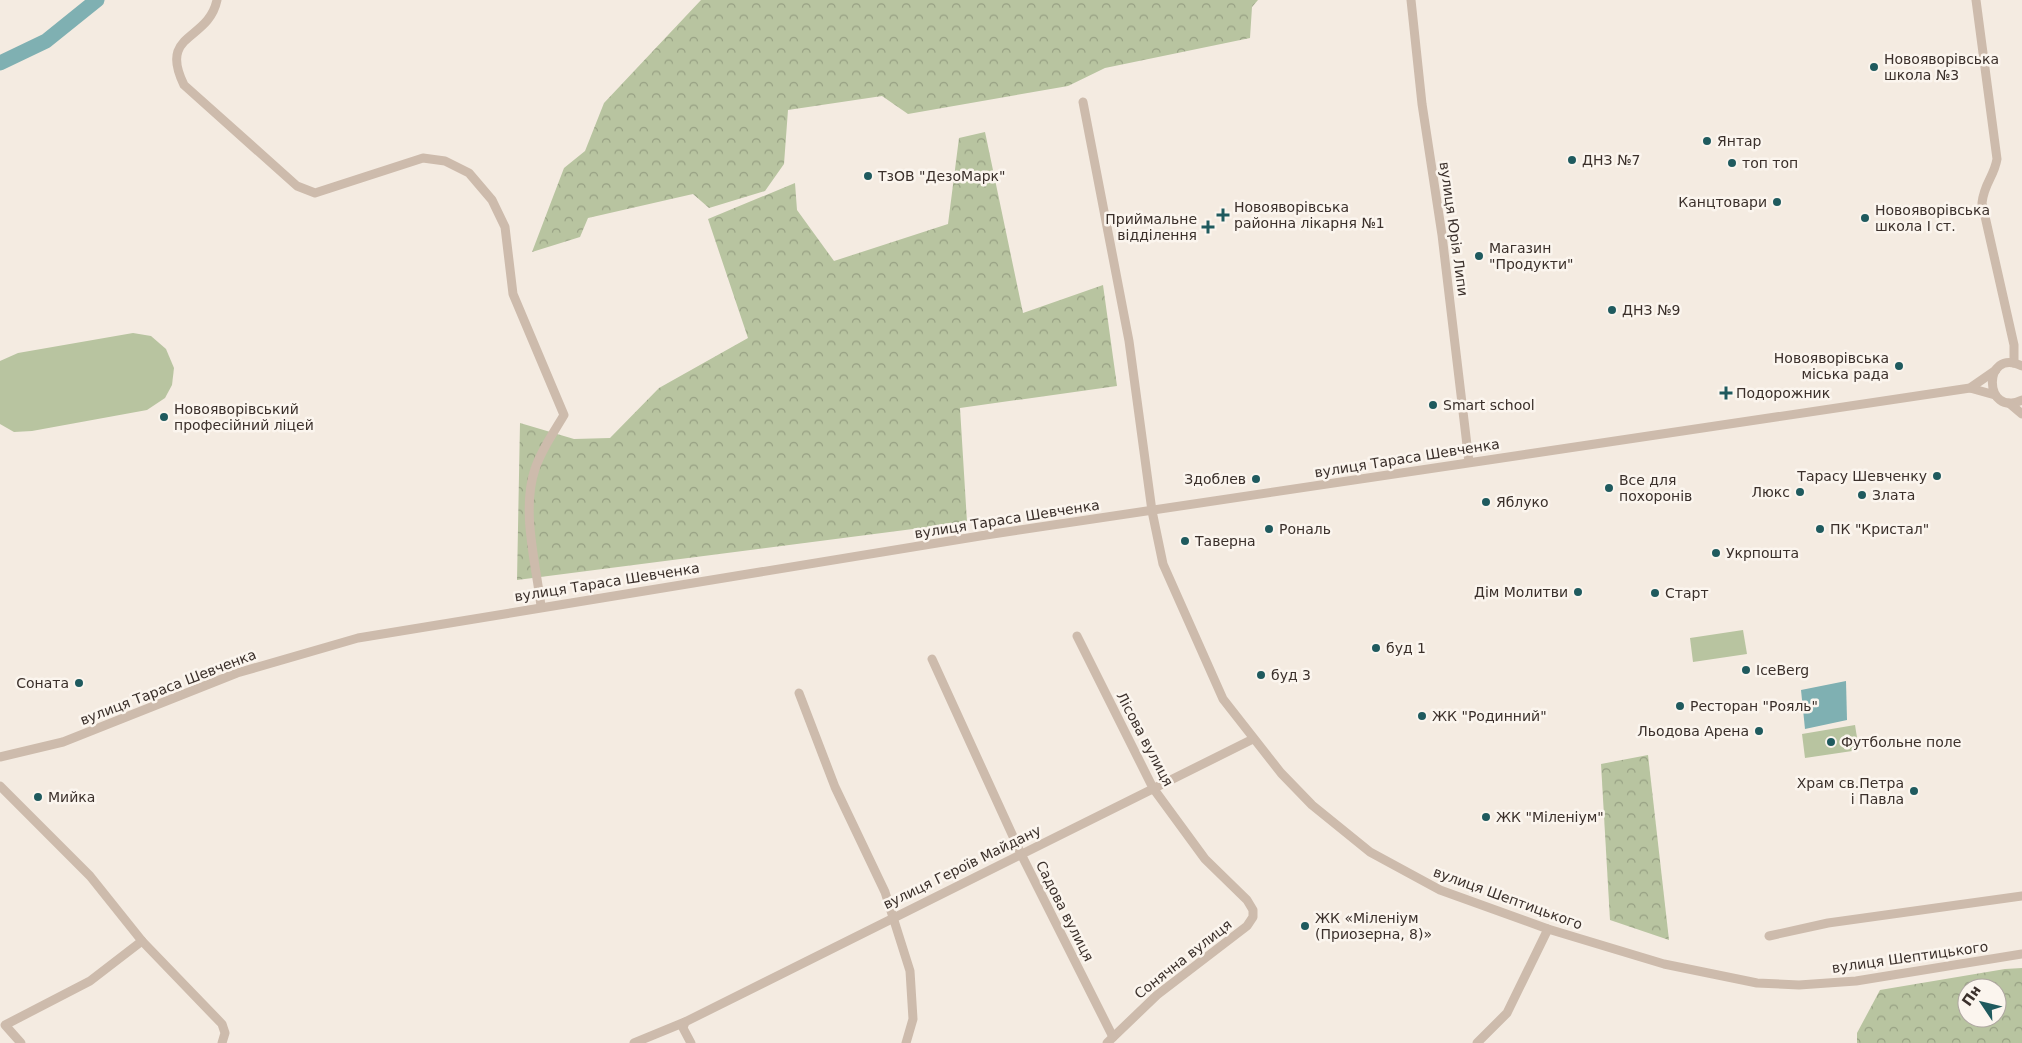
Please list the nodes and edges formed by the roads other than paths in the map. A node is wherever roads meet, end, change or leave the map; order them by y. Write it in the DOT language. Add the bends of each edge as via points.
graph roads {
  1 [pos="217,0"];
  2 [pos="1412,0"];
  3 [pos="1976,0"];
  4 [pos="1083,102"];
  5 [pos="2020,364"];
  6 [pos="1996,370"];
  7 [pos="1970,388"];
  8 [pos="1995,395"];
  9 [pos="2022,400"];
  10 [pos="2009,403"];
  11 [pos="2022,414"];
  12 [pos="1469,462"];
  13 [pos="1152,511"];
  14 [pos="541,606"];
  15 [pos="1078,636"];
  16 [pos="932,659"];
  17 [pos="799,693"];
  18 [pos="1253,739"];
  19 [pos="0,757"];
  20 [pos="0,786"];
  21 [pos="1154,788"];
  22 [pos="1020,854"];
  23 [pos="2022,896"];
  24 [pos="892,917"];
  25 [pos="1253,918"];
  26 [pos="1548,929"];
  27 [pos="1769,936"];
  28 [pos="142,941"];
  29 [pos="2022,954"];
  30 [pos="685,1022"];
  31 [pos="1110,1040"];
  32 [pos="21,1043"];
  33 [pos="222,1043"];
  34 [pos="634,1043"];
  35 [pos="691,1043"];
  36 [pos="906,1043"];
  37 [pos="1477,1043"];
  1 -- 14 [label="street" via="203,27 181,43 176,54 176,70 184,85 297,186 315,193 422,158 445,161 468,173 492,200 506,227 513,294 564,415 540,456 530,487 531,525"];
  2 -- 12 [label="street, вулиця Юрія Липи" via="1422,104 1442,234"];
  3 -- 5 [label="street" via="1997,159 1996,169 1984,188 1982,203"];
  4 -- 13 [label="street, вулиця Шептицького" via="1129,341"];
  5 -- 6 [label="street, вулиця Тараса Шевченка" via="2004,364"];
  6 -- 7 [label="street, вулиця Тараса Шевченка"];
  6 -- 8 [label="street" via="1991,380"];
  7 -- 8 [label="street, вулиця Тараса Шевченка"];
  7 -- 12 [label="street, вулиця Тараса Шевченка"];
  8 -- 10 [label="street, вулиця Тараса Шевченка"];
  9 -- 10 [label="street"];
  10 -- 11 [label="street, вулиця Тараса Шевченка"];
  12 -- 13 [label="street, вулиця Тараса Шевченка"];
  13 -- 14 [label="street, вулиця Тараса Шевченка"];
  13 -- 18 [label="street, вулиця Шептицького" via="1163,564 1193,636 1223,699"];
  14 -- 19 [label="street, вулиця Тараса Шевченка" via="358,638 237,673 63,742"];
  15 -- 21 [label="street, Лісова вулиця"];
  16 -- 22 [label="street, Садова вулиця"];
  17 -- 24 [label="street" via="835,787 885,892"];
  18 -- 21 [label="street, вулиця Героїв Майдану"];
  18 -- 26 [label="street, вулиця Шептицького" via="1312,805 1341,832 1370,852 1440,890"];
  20 -- 28 [label="street" via="90,876"];
  21 -- 22 [label="street, вулиця Героїв Майдану"];
  21 -- 25 [label="street, Лісова вулиця" via="1205,859 1247,900 1253,910"];
  22 -- 24 [label="street, вулиця Героїв Майдану"];
  22 -- 31 [label="street, Садова вулиця"];
  23 -- 27 [label="street" via="1828,923"];
  24 -- 30 [label="street, вулиця Героїв Майдану"];
  24 -- 36 [label="street" via="910,972 913,1019"];
  25 -- 31 [label="street, Сонячна вулиця" via="1247,926 1156,995"];
  26 -- 29 [label="street, вулиця Шептицького" via="1664,964 1757,983 1799,985 1856,981"];
  26 -- 37 [label="street" via="1507,1013"];
  28 -- 32 [label="street" via="90,981 5,1025"];
  28 -- 33 [label="street" via="222,1024 225,1033"];
  30 -- 34 [label="street, вулиця Героїв Майдану"];
  30 -- 35 [label="street" via="683,1028"];
}
